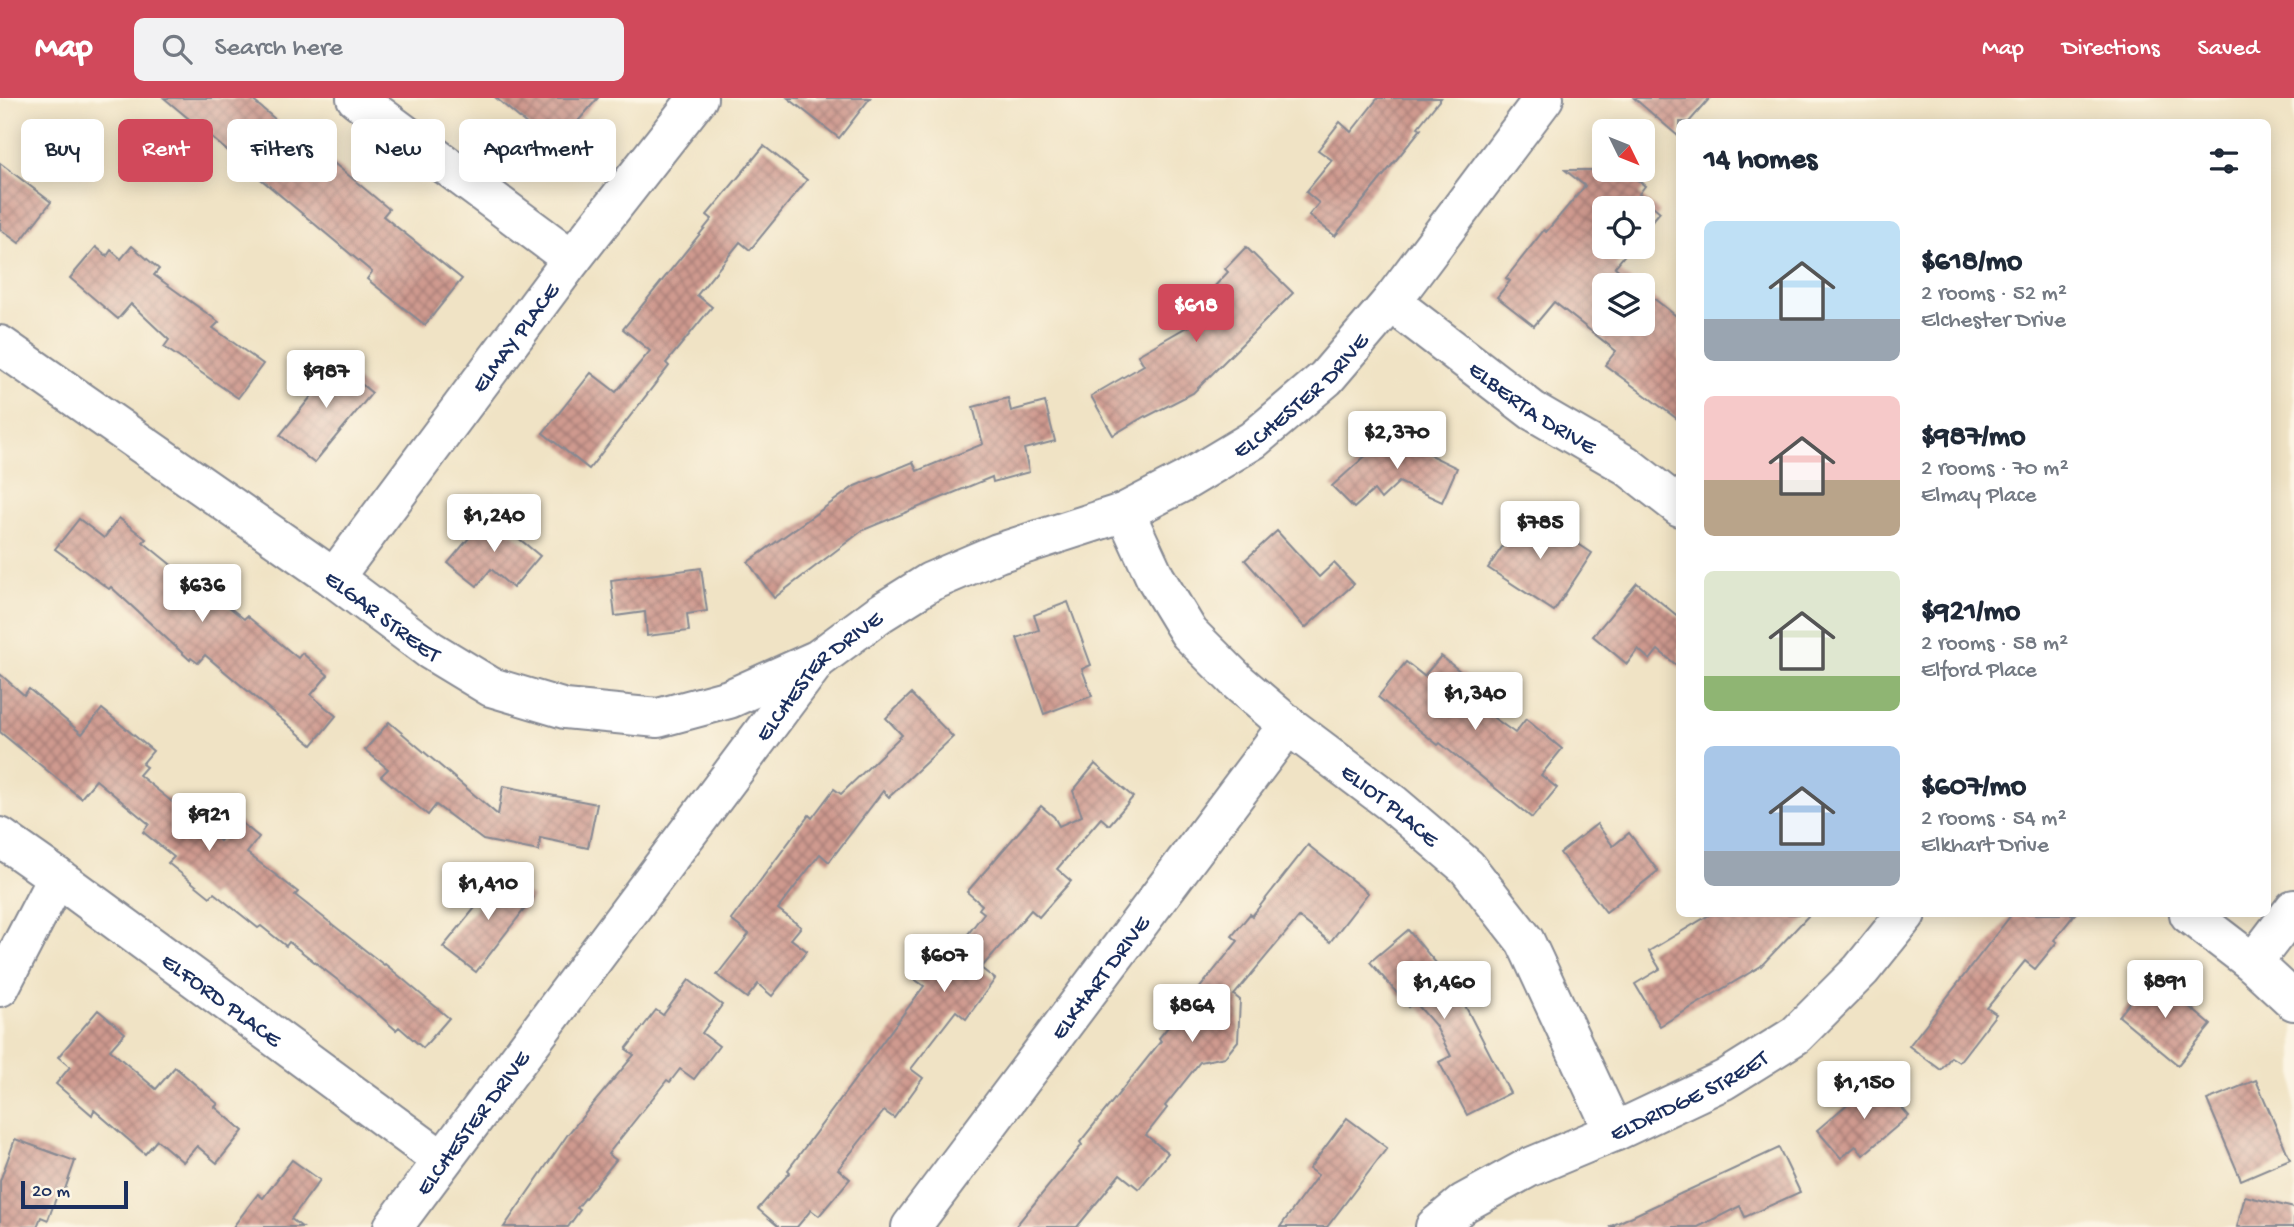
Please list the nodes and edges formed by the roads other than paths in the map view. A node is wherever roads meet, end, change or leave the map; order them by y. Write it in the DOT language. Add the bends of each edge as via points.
graph roads {
  1 [pos="356,98"];
  2 [pos="698,98"];
  3 [pos="1544,98"];
  4 [pos="572,259"];
  5 [pos="1391,302"];
  6 [pos="0,345"];
  7 [pos="1676,504"];
  8 [pos="1125,512"];
  9 [pos="334,578"];
  10 [pos="817,660"];
  11 [pos="1288,725"];
  12 [pos="0,837"];
  13 [pos="57,877"];
  14 [pos="2294,909"];
  15 [pos="1904,917"];
  16 [pos="2193,917"];
  17 [pos="2253,963"];
  18 [pos="0,987"];
  19 [pos="2294,1001"];
  20 [pos="1614,1132"];
  21 [pos="442,1160"];
  22 [pos="393,1227"];
  23 [pos="911,1227"];
  24 [pos="1435,1227"];
  1 -- 4 [label="street"];
  2 -- 4 [label="street, ELMAY PLACE"];
  3 -- 5 [label="street, ELCHESTER DRIVE"];
  4 -- 9 [label="street, ELMAY PLACE"];
  5 -- 7 [label="street, ELBERTA DRIVE" via="1533,411 1626,465"];
  5 -- 8 [label="street, ELCHESTER DRIVE" via="1326,378 1253,440"];
  6 -- 9 [label="street, ELGAR STREET"];
  8 -- 10 [label="street, ELCHESTER DRIVE" via="998,553 930,582"];
  8 -- 11 [label="street, ELIOT PLACE" via="1155,578 1189,633"];
  9 -- 10 [label="street, ELGAR STREET" via="430,650 491,687 565,709 658,718 729,698"];
  10 -- 21 [label="street, ELCHESTER DRIVE"];
  11 -- 20 [label="street, ELIOT PLACE" via="1393,804 1466,867 1524,941"];
  11 -- 23 [label="street, ELKHART DRIVE"];
  12 -- 13 [label="street, ELFORD PLACE"];
  13 -- 18 [label="street"];
  13 -- 21 [label="street, ELFORD PLACE"];
  14 -- 17 [label="street"];
  15 -- 20 [label="street, ELDRIDGE STREET" via="1861,970 1796,1035 1724,1080"];
  16 -- 17 [label="street"];
  17 -- 19 [label="street"];
  20 -- 24 [label="street, ELDRIDGE STREET" via="1517,1174 1464,1203"];
  21 -- 22 [label="street, ELCHESTER DRIVE"];
}
